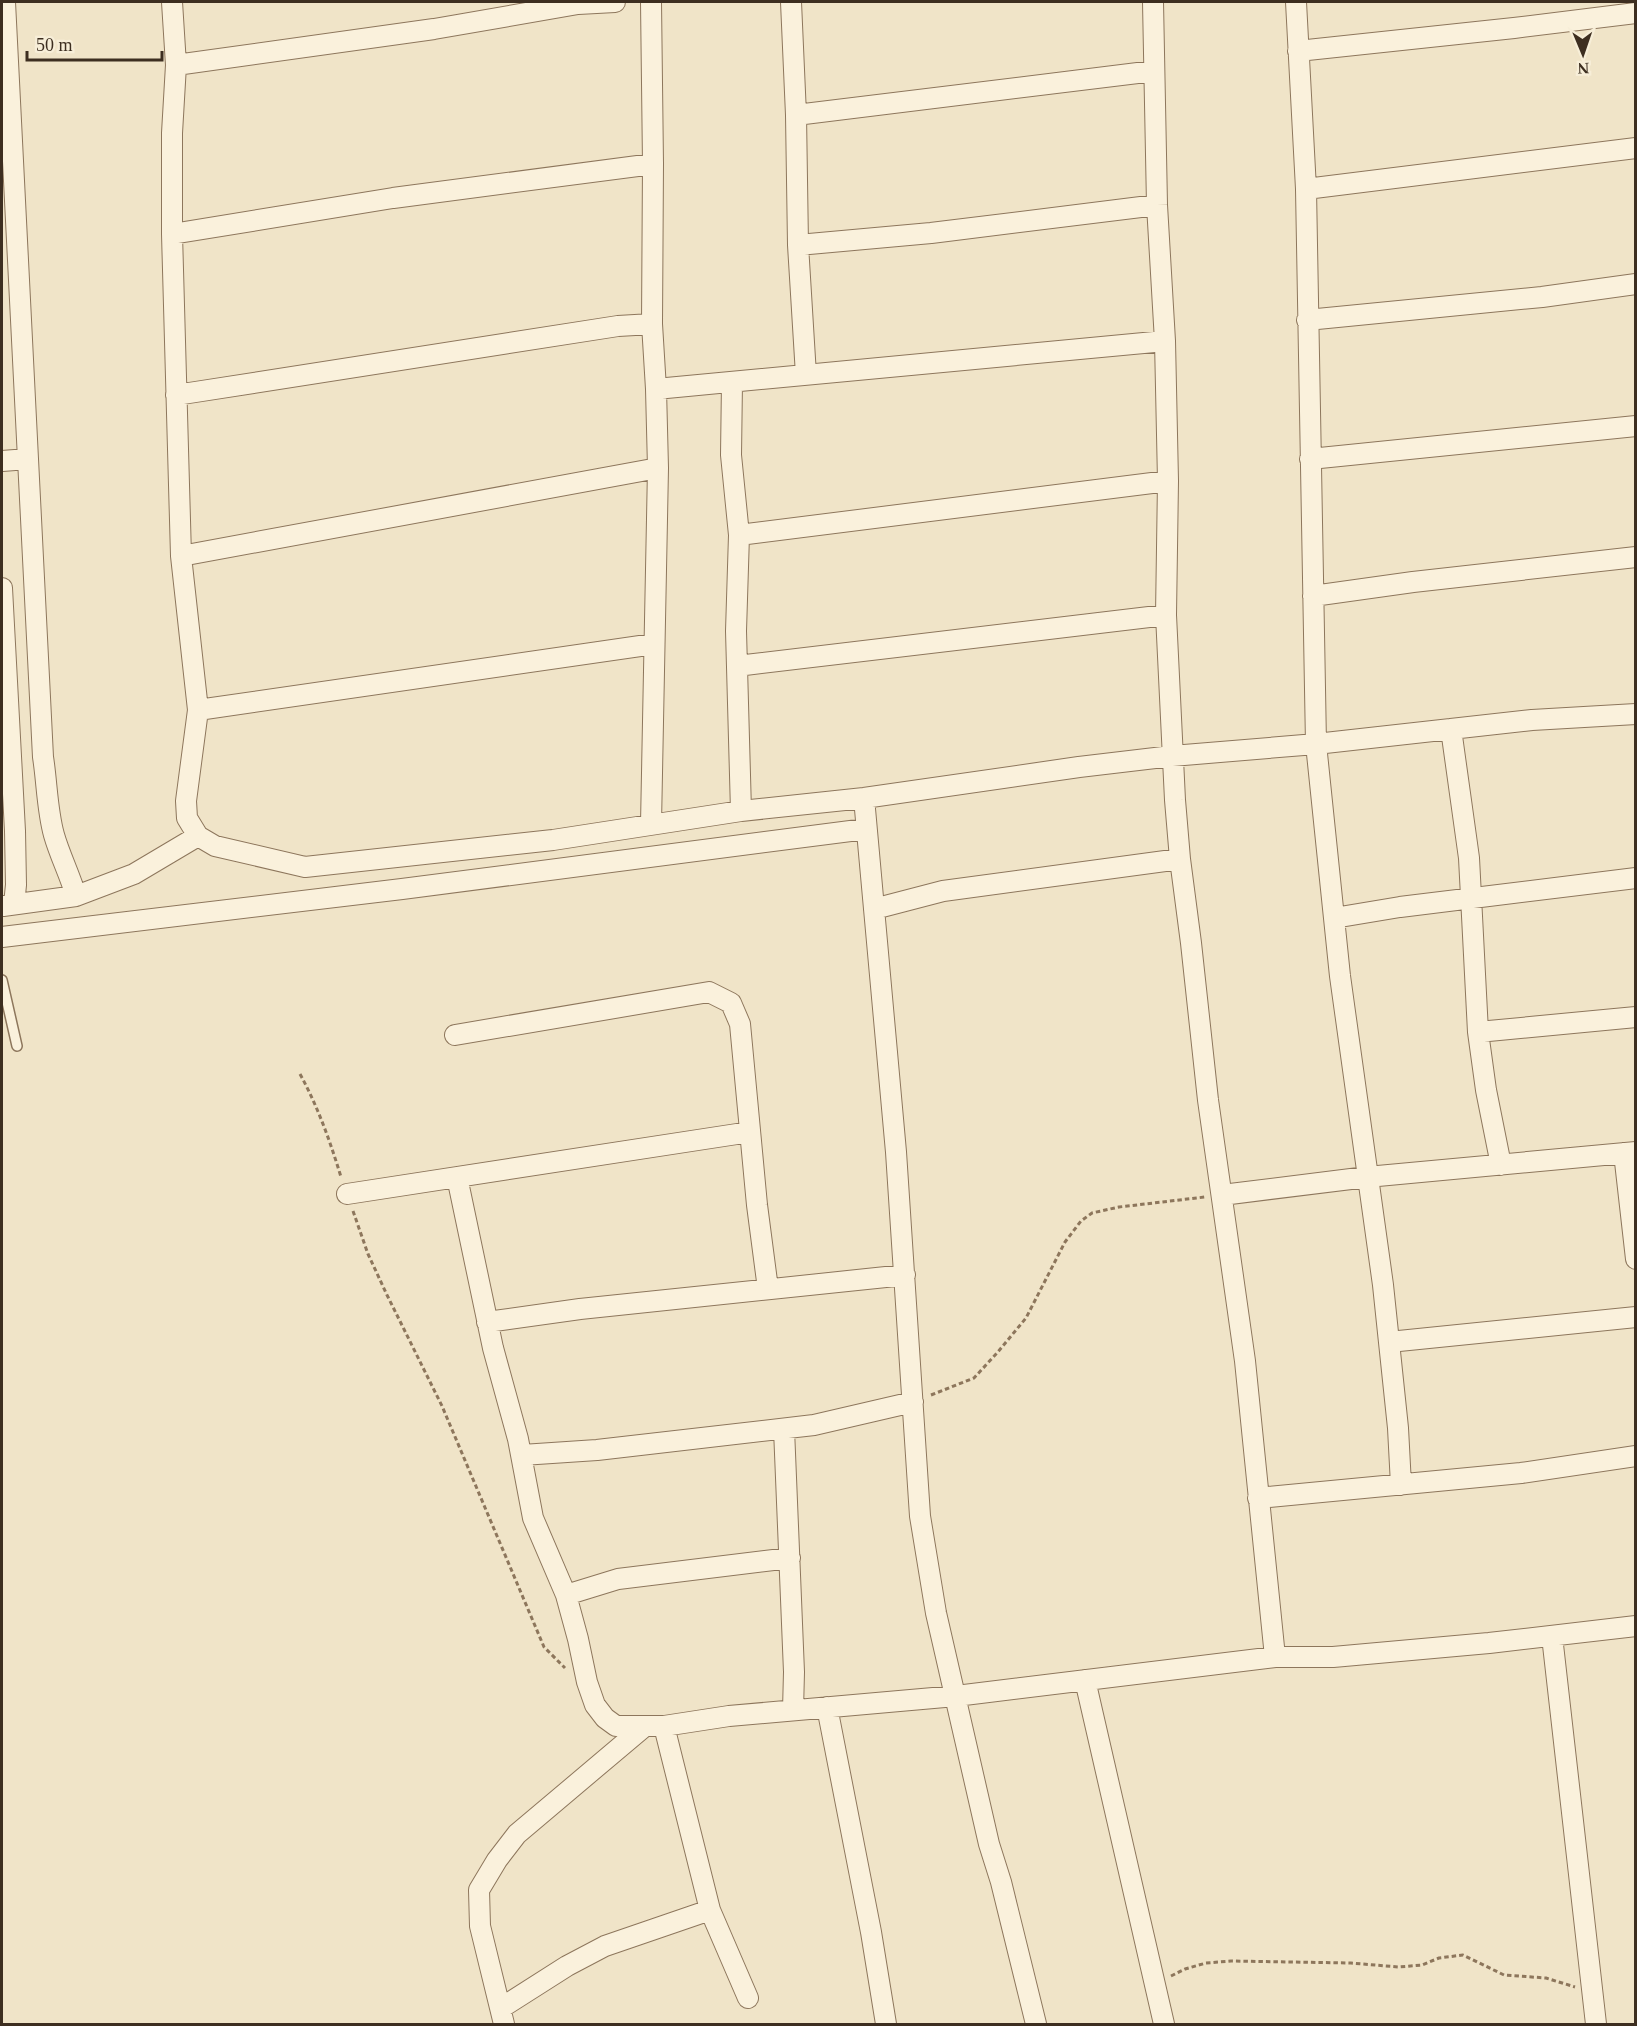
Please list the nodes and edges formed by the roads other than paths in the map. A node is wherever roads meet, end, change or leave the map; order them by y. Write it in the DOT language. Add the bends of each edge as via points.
graph roads {
  1 [pos="5,2"];
  2 [pos="172,2"];
  3 [pos="615,2"];
  4 [pos="651,2"];
  5 [pos="791,2"];
  6 [pos="1153,2"];
  7 [pos="1296,2"];
  8 [pos="1635,13"];
  9 [pos="1298,51"];
  10 [pos="176,65"];
  11 [pos="1154,71"];
  12 [pos="5,78"];
  13 [pos="796,115"];
  14 [pos="1635,148"];
  15 [pos="653,164"];
  16 [pos="1306,189"];
  17 [pos="1157,205"];
  18 [pos="172,234"];
  19 [pos="798,245"];
  20 [pos="1635,284"];
  21 [pos="1307,320"];
  22 [pos="652,324"];
  23 [pos="1165,341"];
  24 [pos="806,375"];
  25 [pos="732,382"];
  26 [pos="656,389"];
  27 [pos="176,395"];
  28 [pos="1635,426"];
  29 [pos="28,459"];
  30 [pos="1310,459"];
  31 [pos="2,461"];
  32 [pos="658,468"];
  33 [pos="1168,481"];
  34 [pos="738,535"];
  35 [pos="181,556"];
  36 [pos="1635,557"];
  37 [pos="2,588"];
  38 [pos="1313,596"];
  39 [pos="1166,615"];
  40 [pos="654,644"];
  41 [pos="737,666"];
  42 [pos="198,710"];
  43 [pos="1635,714"];
  44 [pos="1451,729"];
  45 [pos="1316,744"];
  46 [pos="1172,756"];
  47 [pos="864,798"];
  48 [pos="741,811"];
  49 [pos="651,824"];
  50 [pos="866,829"];
  51 [pos="198,836"];
  52 [pos="1180,859"];
  53 [pos="305,867"];
  54 [pos="2,872"];
  55 [pos="1635,878"];
  56 [pos="76,896"];
  57 [pos="1471,899"];
  58 [pos="310,900"];
  59 [pos="8,905"];
  60 [pos="874,909"];
  61 [pos="1334,918"];
  62 [pos="2,937"];
  63 [pos="2,980"];
  64 [pos="1635,1017"];
  65 [pos="1478,1032"];
  66 [pos="455,1035"];
  67 [pos="17,1046"];
  68 [pos="750,1132"];
  69 [pos="1630,1153"];
  70 [pos="1502,1165"];
  71 [pos="457,1177"];
  72 [pos="1367,1177"];
  73 [pos="347,1194"];
  74 [pos="1222,1195"];
  75 [pos="1635,1258"];
  76 [pos="905,1275"];
  77 [pos="768,1289"];
  78 [pos="1635,1317"];
  79 [pos="487,1322"];
  80 [pos="1389,1342"];
  81 [pos="913,1402"];
  82 [pos="784,1429"];
  83 [pos="522,1455"];
  84 [pos="1635,1456"];
  85 [pos="1401,1485"];
  86 [pos="1258,1498"];
  87 [pos="790,1558"];
  88 [pos="566,1595"];
  89 [pos="1635,1626"];
  90 [pos="1552,1636"];
  91 [pos="1275,1657"];
  92 [pos="1085,1680"];
  93 [pos="956,1696"];
  94 [pos="827,1707"];
  95 [pos="793,1710"];
  96 [pos="654,1726"];
  97 [pos="710,1911"];
  98 [pos="748,1998"];
  99 [pos="503,2017"];
  100 [pos="886,2025"];
  101 [pos="1036,2025"];
  102 [pos="1164,2025"];
  103 [pos="1596,2025"];
  1 -- 12 [label="street"];
  2 -- 10 [label="street"];
  3 -- 10 [label="street" via="578,4 434,29"];
  4 -- 15 [label="street"];
  5 -- 13 [label="street"];
  6 -- 11 [label="street"];
  7 -- 9 [label="street"];
  8 -- 9 [label="street"];
  9 -- 16 [label="street"];
  10 -- 18 [label="street"];
  11 -- 13 [label="street"];
  11 -- 17 [label="street"];
  12 -- 29 [label="street"];
  13 -- 19 [label="street"];
  14 -- 16 [label="street"];
  15 -- 18 [label="street" via="393,198"];
  15 -- 22 [label="street"];
  16 -- 21 [label="street"];
  17 -- 19 [label="street"];
  17 -- 23 [label="street"];
  18 -- 27 [label="street"];
  19 -- 24 [label="street"];
  20 -- 21 [label="street"];
  21 -- 30 [label="street"];
  22 -- 26 [label="street"];
  22 -- 27 [label="street" via="618,326"];
  23 -- 24 [label="street"];
  23 -- 33 [label="street"];
  24 -- 25 [label="street"];
  25 -- 26 [label="street"];
  25 -- 34 [label="street" via="731,455"];
  26 -- 32 [label="street"];
  27 -- 35 [label="street"];
  28 -- 30 [label="street"];
  29 -- 31 [label="street"];
  29 -- 56 [label="street" via="43,757 53,833"];
  30 -- 38 [label="street"];
  32 -- 35 [label="street"];
  32 -- 40 [label="street"];
  33 -- 34 [label="street"];
  33 -- 39 [label="street"];
  34 -- 41 [label="street"];
  35 -- 42 [label="street"];
  36 -- 38 [label="street"];
  37 -- 59 [label="street" via="15,831 16,885"];
  38 -- 45 [label="street"];
  39 -- 41 [label="street"];
  39 -- 46 [label="street"];
  40 -- 42 [label="street"];
  40 -- 49 [label="street"];
  41 -- 48 [label="street"];
  42 -- 51 [label="street" via="186,801 187,818"];
  43 -- 44 [label="street"];
  44 -- 45 [label="street"];
  44 -- 57 [label="street"];
  45 -- 46 [label="street"];
  45 -- 61 [label="street"];
  46 -- 47 [label="street"];
  46 -- 52 [label="street"];
  47 -- 48 [label="street"];
  47 -- 50 [label="street"];
  48 -- 49 [label="street"];
  49 -- 53 [label="street" via="553,840"];
  50 -- 58 [label="street"];
  50 -- 60 [label="street"];
  51 -- 53 [label="street" via="215,846"];
  51 -- 56 [label="street" via="135,874"];
  52 -- 60 [label="street" via="943,891"];
  52 -- 74 [label="street"];
  53 -- 58 [label="street"];
  54 -- 59 [label="street"];
  55 -- 57 [label="street"];
  56 -- 59 [label="street"];
  57 -- 61 [label="street"];
  57 -- 65 [label="street"];
  58 -- 62 [label="street"];
  60 -- 76 [label="street"];
  61 -- 72 [label="street"];
  63 -- 67 [label="lane"];
  64 -- 65 [label="street"];
  65 -- 70 [label="street"];
  66 -- 68 [label="street" via="709,992 731,1003 740,1024"];
  68 -- 71 [label="street"];
  68 -- 77 [label="street"];
  69 -- 70 [label="street"];
  69 -- 75 [label="street"];
  70 -- 72 [label="street"];
  71 -- 73 [label="street"];
  71 -- 79 [label="street"];
  72 -- 74 [label="street"];
  72 -- 80 [label="street"];
  74 -- 86 [label="street" via="1245,1361"];
  76 -- 77 [label="street"];
  76 -- 81 [label="street"];
  77 -- 79 [label="street"];
  78 -- 80 [label="street"];
  79 -- 83 [label="street"];
  80 -- 85 [label="street"];
  81 -- 82 [label="street"];
  81 -- 93 [label="street" via="920,1516 936,1612"];
  82 -- 83 [label="street"];
  82 -- 87 [label="street"];
  83 -- 88 [label="street" via="533,1518"];
  84 -- 85 [label="street"];
  85 -- 86 [label="street"];
  86 -- 91 [label="street"];
  87 -- 88 [label="street" via="618,1579"];
  87 -- 95 [label="street"];
  88 -- 96 [label="street" via="587,1682 604,1718 616,1726"];
  89 -- 90 [label="street"];
  90 -- 91 [label="street" via="1333,1657"];
  90 -- 103 [label="street"];
  91 -- 92 [label="street"];
  92 -- 93 [label="street"];
  92 -- 102 [label="street"];
  93 -- 94 [label="street"];
  93 -- 101 [label="street"];
  94 -- 95 [label="street"];
  94 -- 100 [label="street"];
  95 -- 96 [label="street"];
  96 -- 97 [label="street"];
  96 -- 99 [label="street" via="517,1834 479,1890 480,1926"];
  97 -- 98 [label="street"];
  97 -- 99 [label="street" via="605,1946 567,1966"];
}
